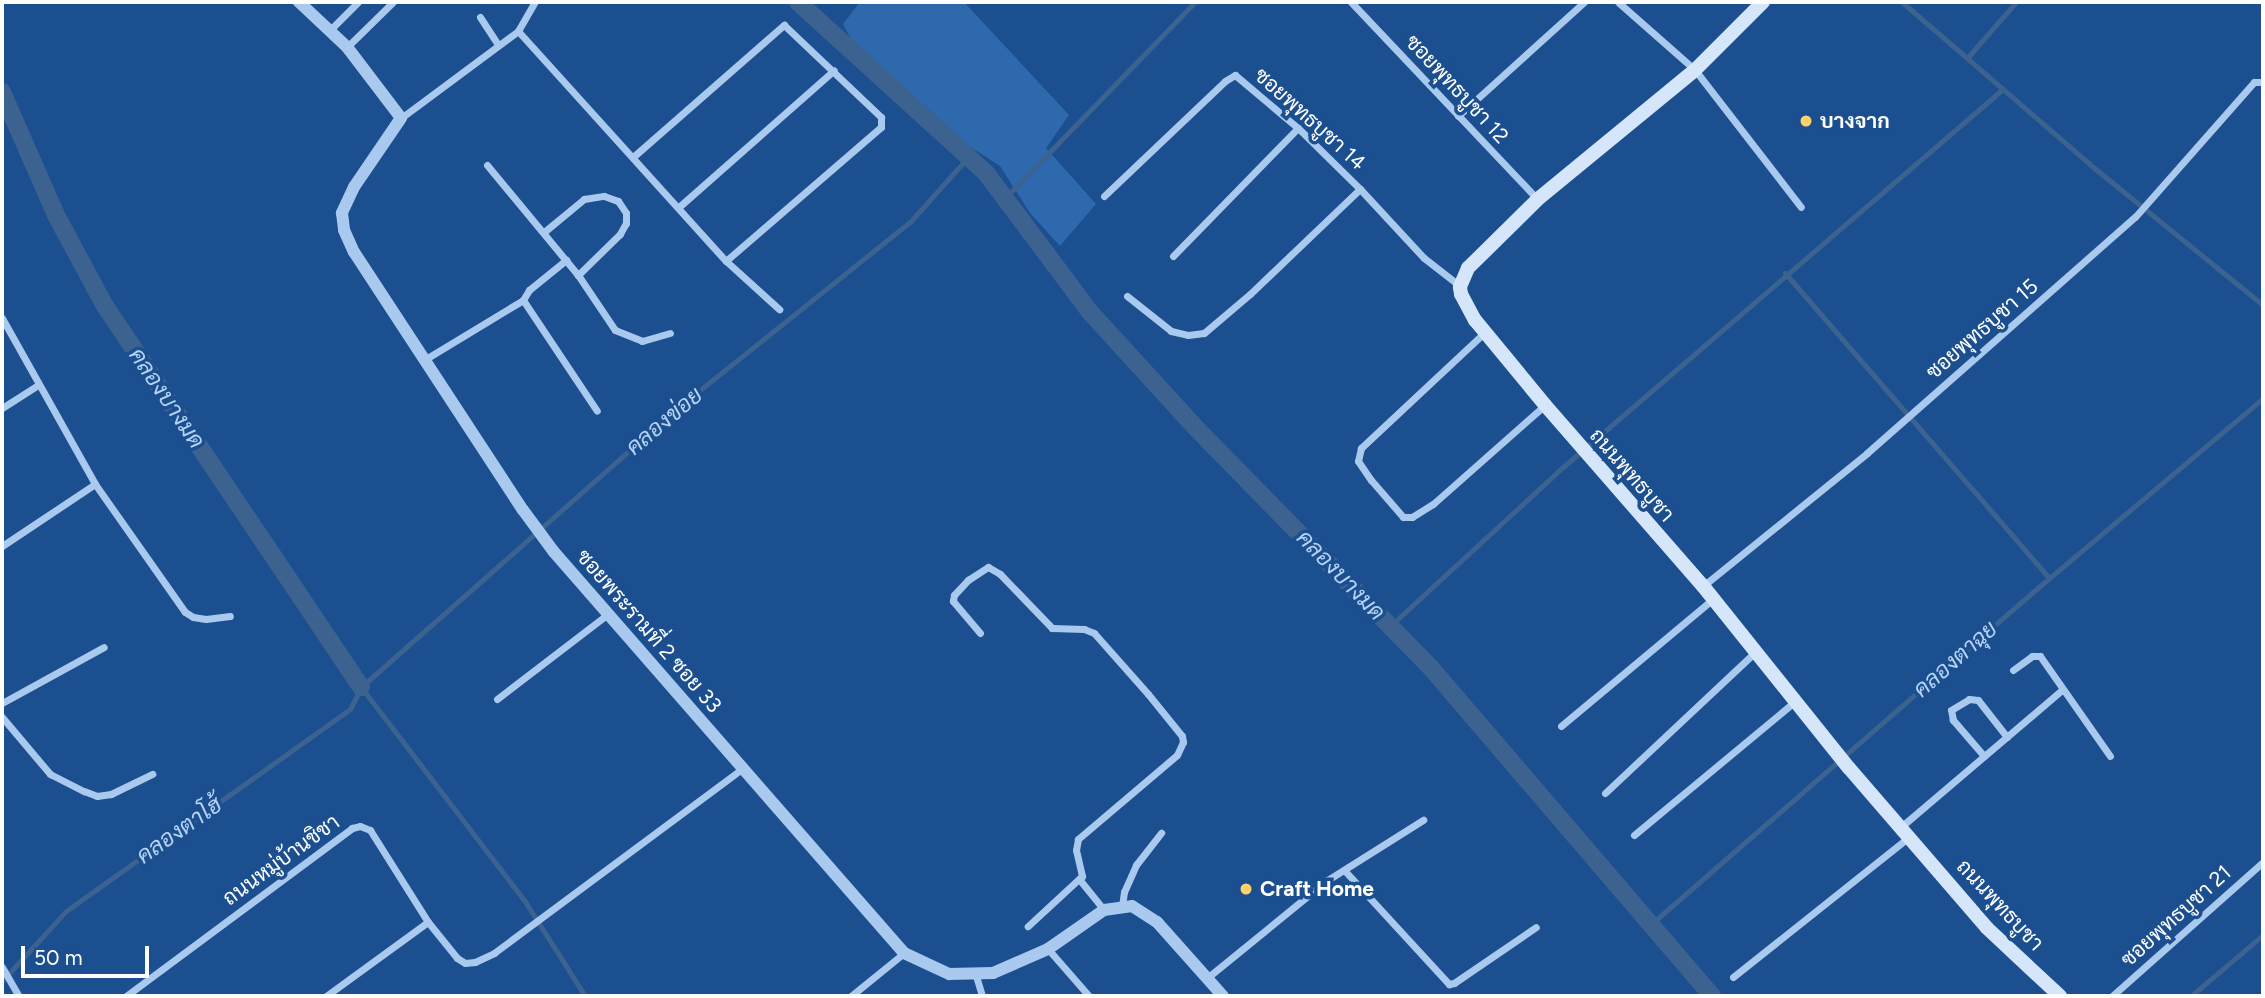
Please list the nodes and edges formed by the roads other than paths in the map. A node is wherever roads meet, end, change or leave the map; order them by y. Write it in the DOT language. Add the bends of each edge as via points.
graph roads {
  1 [pos="299,2"];
  2 [pos="358,2"];
  3 [pos="393,2"];
  4 [pos="535,2"];
  5 [pos="1351,2"];
  6 [pos="1584,2"];
  7 [pos="1618,2"];
  8 [pos="1763,2"];
  9 [pos="480,17"];
  10 [pos="518,30"];
  11 [pos="329,31"];
  12 [pos="498,45"];
  13 [pos="347,47"];
  14 [pos="834,70"];
  15 [pos="1695,70"];
  16 [pos="2263,82"];
  17 [pos="1458,116"];
  18 [pos="401,118"];
  19 [pos="1298,128"];
  20 [pos="633,157"];
  21 [pos="487,165"];
  22 [pos="1360,189"];
  23 [pos="1104,197"];
  24 [pos="1537,200"];
  25 [pos="680,206"];
  26 [pos="1801,207"];
  27 [pos="544,232"];
  28 [pos="1173,256"];
  29 [pos="566,260"];
  30 [pos="726,261"];
  31 [pos="579,275"];
  32 [pos="1460,286"];
  33 [pos="1127,296"];
  34 [pos="523,300"];
  35 [pos="779,309"];
  36 [pos="2,318"];
  37 [pos="670,332"];
  38 [pos="1485,332"];
  39 [pos="424,360"];
  40 [pos="38,385"];
  41 [pos="1545,405"];
  42 [pos="2,408"];
  43 [pos="597,411"];
  44 [pos="95,484"];
  45 [pos="2,545"];
  46 [pos="1703,586"];
  47 [pos="1713,599"];
  48 [pos="609,613"];
  49 [pos="230,615"];
  50 [pos="980,633"];
  51 [pos="104,647"];
  52 [pos="1754,653"];
  53 [pos="2013,670"];
  54 [pos="2062,690"];
  55 [pos="497,699"];
  56 [pos="1794,702"];
  57 [pos="2,703"];
  58 [pos="2,717"];
  59 [pos="1561,726"];
  60 [pos="2007,737"];
  61 [pos="1984,756"];
  62 [pos="2110,756"];
  63 [pos="742,769"];
  64 [pos="152,774"];
  65 [pos="1605,793"];
  66 [pos="1423,820"];
  67 [pos="1906,831"];
  68 [pos="1161,833"];
  69 [pos="1634,835"];
  70 [pos="2263,862"];
  71 [pos="1345,871"];
  72 [pos="1079,879"];
  73 [pos="1122,906"];
  74 [pos="1104,910"];
  75 [pos="428,922"];
  76 [pos="1028,926"];
  77 [pos="1536,926"];
  78 [pos="1048,949"];
  79 [pos="904,953"];
  80 [pos="2,967"];
  81 [pos="976,976"];
  82 [pos="1733,977"];
  83 [pos="1208,978"];
  84 [pos="19,996"];
  85 [pos="126,996"];
  86 [pos="326,996"];
  87 [pos="851,996"];
  88 [pos="982,996"];
  89 [pos="1089,996"];
  90 [pos="1223,996"];
  91 [pos="2060,996"];
  92 [pos="2112,996"];
  1 -- 11 [label="street"];
  2 -- 11 [label="street"];
  3 -- 13 [label="street"];
  4 -- 10 [label="street"];
  5 -- 17 [label="street, ซอยพุทธบูชา 12"];
  6 -- 17 [label="street"];
  7 -- 15 [label="street"];
  8 -- 15 [label="main road"];
  9 -- 12 [label="street"];
  10 -- 12 [label="street"];
  10 -- 20 [label="street"];
  11 -- 13 [label="street"];
  12 -- 18 [label="street"];
  13 -- 18 [label="street"];
  14 -- 20 [label="street" via="784,25"];
  14 -- 25 [label="street"];
  14 -- 30 [label="street" via="881,117 881,127"];
  15 -- 24 [label="main road"];
  15 -- 26 [label="street"];
  16 -- 46 [label="street, ซอยพุทธบูชา 15" via="2254,82 2136,217 1867,453"];
  17 -- 24 [label="street, ซอยพุทธบูชา 12"];
  18 -- 39 [label="street, ซอยพระรามที่ 2 ซอย 33" via="354,187 342,213 354,252"];
  19 -- 22 [label="street, ซอยพุทธบูชา 14"];
  19 -- 23 [label="street, ซอยพุทธบูชา 14" via="1232,75"];
  19 -- 28 [label="street"];
  20 -- 25 [label="street"];
  21 -- 27 [label="street"];
  22 -- 32 [label="street, ซอยพุทธบูชา 14" via="1424,258"];
  22 -- 33 [label="street" via="1204,333 1171,331"];
  24 -- 32 [label="main road" via="1468,268"];
  25 -- 30 [label="street"];
  27 -- 29 [label="street"];
  27 -- 31 [label="street" via="584,199 604,196 618,201 626,223"];
  29 -- 31 [label="street"];
  29 -- 34 [label="street"];
  30 -- 35 [label="street"];
  31 -- 37 [label="street" via="615,330 642,341"];
  32 -- 38 [label="main road, ถนนพุทธบูชา"];
  34 -- 39 [label="street"];
  34 -- 43 [label="street"];
  36 -- 40 [label="street"];
  38 -- 41 [label="main road, ถนนพุทธบูชา"];
  38 -- 41 [label="street" via="1361,447 1358,461 1371,481 1403,517 1412,517 1433,504"];
  39 -- 48 [label="street, ซอยพระรามที่ 2 ซอย 33" via="523,510"];
  40 -- 42 [label="street"];
  40 -- 44 [label="street"];
  41 -- 46 [label="main road, ถนนพุทธบูชา"];
  44 -- 45 [label="street"];
  44 -- 49 [label="street" via="185,612 206,619"];
  46 -- 47 [label="main road, ถนนพุทธบูชา"];
  47 -- 52 [label="main road, ถนนพุทธบูชา"];
  47 -- 59 [label="street"];
  48 -- 55 [label="street"];
  48 -- 63 [label="street, ซอยพระรามที่ 2 ซอย 33"];
  50 -- 72 [label="street" via="953,601 968,580 988,567 1000,573 1052,628 1094,633 1182,736 1177,755 1078,839 1076,850 1083,874"];
  51 -- 57 [label="street"];
  52 -- 56 [label="main road, ถนนพุทธบูชา"];
  52 -- 65 [label="street"];
  53 -- 54 [label="street" via="2036,654"];
  54 -- 60 [label="street"];
  54 -- 62 [label="street"];
  56 -- 67 [label="main road, ถนนพุทธบูชา"];
  56 -- 69 [label="street"];
  58 -- 64 [label="street" via="50,774 97,796"];
  60 -- 61 [label="street"];
  60 -- 61 [label="street" via="1978,700 1969,699 1951,710 1953,720"];
  61 -- 67 [label="street"];
  63 -- 75 [label="street, ถนนหมู่บ้านชิชา" via="494,953 465,963"];
  63 -- 79 [label="street, ซอยพระรามที่ 2 ซอย 33"];
  66 -- 71 [label="street"];
  67 -- 82 [label="street"];
  67 -- 91 [label="main road, ถนนพุทธบูชา" via="1987,928"];
  68 -- 73 [label="street" via="1128,879"];
  70 -- 92 [label="street, ซอยพุทธบูชา 21"];
  71 -- 77 [label="street" via="1449,984"];
  71 -- 83 [label="street" via="1326,881"];
  72 -- 74 [label="street"];
  72 -- 76 [label="street"];
  73 -- 74 [label="street, ซอยพระรามที่ 2 ซอย 33"];
  73 -- 83 [label="street" via="1148,914"];
  74 -- 78 [label="street, ซอยพระรามที่ 2 ซอย 33"];
  75 -- 85 [label="street, ถนนหมู่บ้านชิชา" via="370,831 360,826"];
  75 -- 86 [label="street"];
  78 -- 81 [label="street, ซอยพระรามที่ 2 ซอย 33" via="1012,967"];
  78 -- 89 [label="street"];
  79 -- 81 [label="street, ซอยพระรามที่ 2 ซอย 33" via="949,974"];
  79 -- 87 [label="street"];
  80 -- 84 [label="street"];
  81 -- 88 [label="street"];
  83 -- 90 [label="street"];
}
